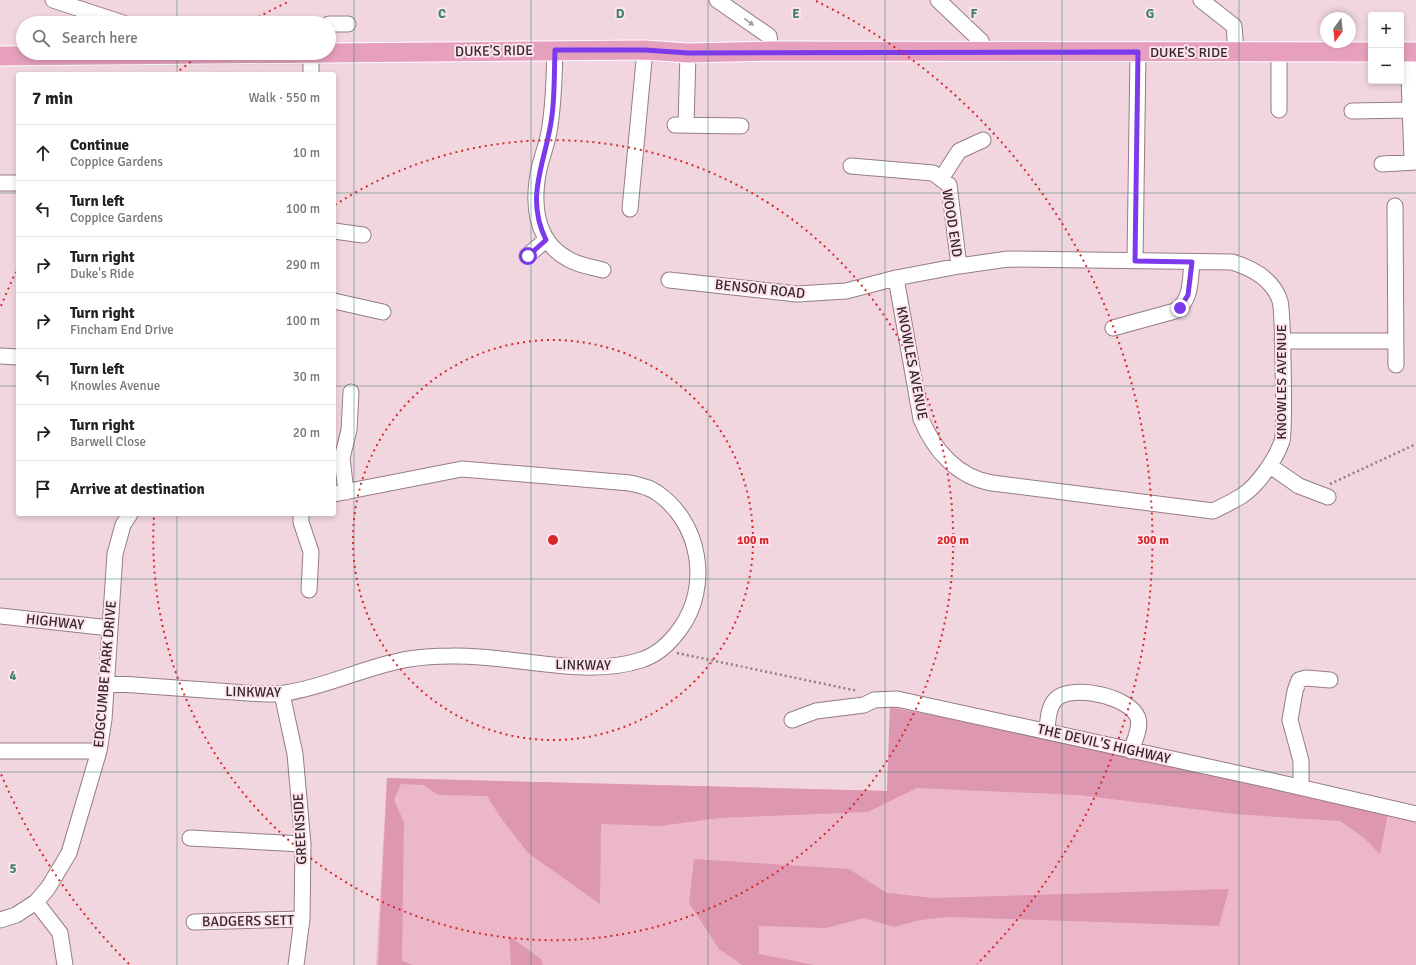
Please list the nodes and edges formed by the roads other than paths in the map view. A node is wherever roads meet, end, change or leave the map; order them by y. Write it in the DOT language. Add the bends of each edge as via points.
graph roads {
  1 [pos="53,0"];
  2 [pos="717,0"];
  3 [pos="938,0"];
  4 [pos="1202,0"];
  5 [pos="102,16"];
  6 [pos="336,24"];
  7 [pos="348,24"];
  8 [pos="555,50"];
  9 [pos="645,50"];
  10 [pos="1236,51"];
  11 [pos="771,52"];
  12 [pos="984,52"];
  13 [pos="1138,52"];
  14 [pos="1279,52"];
  15 [pos="1368,52"];
  16 [pos="1408,52"];
  17 [pos="336,53"];
  18 [pos="688,53"];
  19 [pos="0,56"];
  20 [pos="16,56"];
  21 [pos="305,60"];
  22 [pos="310,72"];
  23 [pos="1278,110"];
  24 [pos="1411,110"];
  25 [pos="1352,111"];
  26 [pos="741,126"];
  27 [pos="983,140"];
  28 [pos="1416,162"];
  29 [pos="1382,164"];
  30 [pos="851,166"];
  31 [pos="940,179"];
  32 [pos="0,183"];
  33 [pos="16,183"];
  34 [pos="1395,206"];
  35 [pos="630,209"];
  36 [pos="336,231"];
  37 [pos="363,235"];
  38 [pos="546,240"];
  39 [pos="528,256"];
  40 [pos="1135,261"];
  41 [pos="1192,262"];
  42 [pos="958,266"];
  43 [pos="603,270"];
  44 [pos="896,278"];
  45 [pos="669,280"];
  46 [pos="336,301"];
  47 [pos="383,312"];
  48 [pos="1113,328"];
  49 [pos="1282,341"];
  50 [pos="1395,341"];
  51 [pos="0,356"];
  52 [pos="16,357"];
  53 [pos="1396,365"];
  54 [pos="351,392"];
  55 [pos="1270,466"];
  56 [pos="340,493"];
  57 [pos="1328,497"];
  58 [pos="129,516"];
  59 [pos="301,516"];
  60 [pos="309,590"];
  61 [pos="0,616"];
  62 [pos="110,628"];
  63 [pos="1330,680"];
  64 [pos="106,683"];
  65 [pos="282,694"];
  66 [pos="792,720"];
  67 [pos="1046,731"];
  68 [pos="0,751"];
  69 [pos="99,751"];
  70 [pos="1131,751"];
  71 [pos="1301,787"];
  72 [pos="1416,814"];
  73 [pos="190,838"];
  74 [pos="303,844"];
  75 [pos="36,902"];
  76 [pos="0,920"];
  77 [pos="302,920"];
  78 [pos="194,922"];
  79 [pos="65,965"];
  80 [pos="296,965"];
  1 -- 5 [label="street"];
  2 -- 11 [label="street, one-way" via="769,36"];
  3 -- 12 [label="street" via="981,41"];
  4 -- 10 [label="street" via="1234,26"];
  6 -- 7 [label="street"];
  8 -- 9 [label="main road, DUKE'S RIDE"];
  8 -- 17 [label="main road, DUKE'S RIDE"];
  8 -- 38 [label="street" via="554,95 549,133 535,196 538,225"];
  9 -- 18 [label="main road, DUKE'S RIDE"];
  9 -- 35 [label="street"];
  10 -- 13 [label="main road, DUKE'S RIDE"];
  10 -- 14 [label="main road, DUKE'S RIDE"];
  11 -- 12 [label="main road, DUKE'S RIDE"];
  11 -- 18 [label="main road, DUKE'S RIDE"];
  12 -- 13 [label="main road, DUKE'S RIDE"];
  13 -- 40 [label="street"];
  14 -- 15 [label="main road, DUKE'S RIDE"];
  14 -- 23 [label="street"];
  16 -- 24 [label="street"];
  18 -- 26 [label="street" via="680,125"];
  19 -- 20 [label="main road, DUKE'S RIDE"];
  21 -- 22 [label="street"];
  24 -- 25 [label="street"];
  24 -- 28 [label="street" via="1412,158"];
  27 -- 31 [label="street" via="959,151"];
  28 -- 29 [label="street"];
  30 -- 31 [label="street, WOOD END" via="933,174"];
  31 -- 42 [label="street, WOOD END" via="949,185"];
  32 -- 33 [label="street"];
  34 -- 50 [label="street"];
  36 -- 37 [label="street"];
  38 -- 39 [label="street"];
  38 -- 43 [label="street" via="567,259"];
  40 -- 41 [label="street, KNOWLES AVENUE"];
  40 -- 42 [label="street, KNOWLES AVENUE" via="1008,259"];
  41 -- 48 [label="street" via="1188,295 1180,308"];
  41 -- 49 [label="street, KNOWLES AVENUE" via="1232,262 1250,268 1267,281 1280,301"];
  42 -- 44 [label="street, KNOWLES AVENUE"];
  44 -- 45 [label="street, BENSON ROAD" via="846,292 797,294"];
  44 -- 55 [label="street, KNOWLES AVENUE" via="921,419 938,450 962,472 992,483 1213,511 1244,494"];
  46 -- 47 [label="street"];
  49 -- 50 [label="street"];
  49 -- 55 [label="street, KNOWLES AVENUE" via="1283,440"];
  50 -- 53 [label="street"];
  51 -- 52 [label="street"];
  54 -- 56 [label="street, LINKWAY" via="349,430 342,458"];
  55 -- 57 [label="street" via="1299,486"];
  56 -- 65 [label="street, LINKWAY" via="462,469 630,483 654,491 676,510 687,526 694,542 699,582 695,601 688,618 661,650 642,660 618,666 593,667 453,656 409,659"];
  58 -- 62 [label="street, EDGCUMBE PARK DRIVE" via="123,525 115,554"];
  59 -- 60 [label="street" via="311,552"];
  61 -- 62 [label="street, HIGHWAY"];
  62 -- 64 [label="street, EDGCUMBE PARK DRIVE"];
  63 -- 71 [label="street" via="1299,680 1295,691 1290,720 1301,762"];
  64 -- 65 [label="street, LINKWAY"];
  64 -- 69 [label="street, EDGCUMBE PARK DRIVE"];
  65 -- 74 [label="street, GREENSIDE" via="295,754"];
  66 -- 67 [label="street, THE DEVIL'S HIGHWAY" via="816,711 864,705 874,700 896,699"];
  67 -- 70 [label="street, THE DEVIL'S HIGHWAY"];
  67 -- 70 [label="street" via="1050,708 1057,699 1067,694 1092,693 1125,702 1133,710 1138,719 1138,728"];
  68 -- 69 [label="street"];
  69 -- 75 [label="street, EDGCUMBE PARK DRIVE" via="69,853 48,888"];
  70 -- 71 [label="street, THE DEVIL'S HIGHWAY"];
  71 -- 72 [label="street, THE DEVIL'S HIGHWAY"];
  73 -- 74 [label="street"];
  74 -- 77 [label="street, GREENSIDE"];
  75 -- 76 [label="street, EDGCUMBE PARK DRIVE" via="16,915"];
  75 -- 79 [label="street" via="60,933"];
  77 -- 78 [label="street, BADGERS SETT"];
  77 -- 80 [label="street, GREENSIDE"];
}
